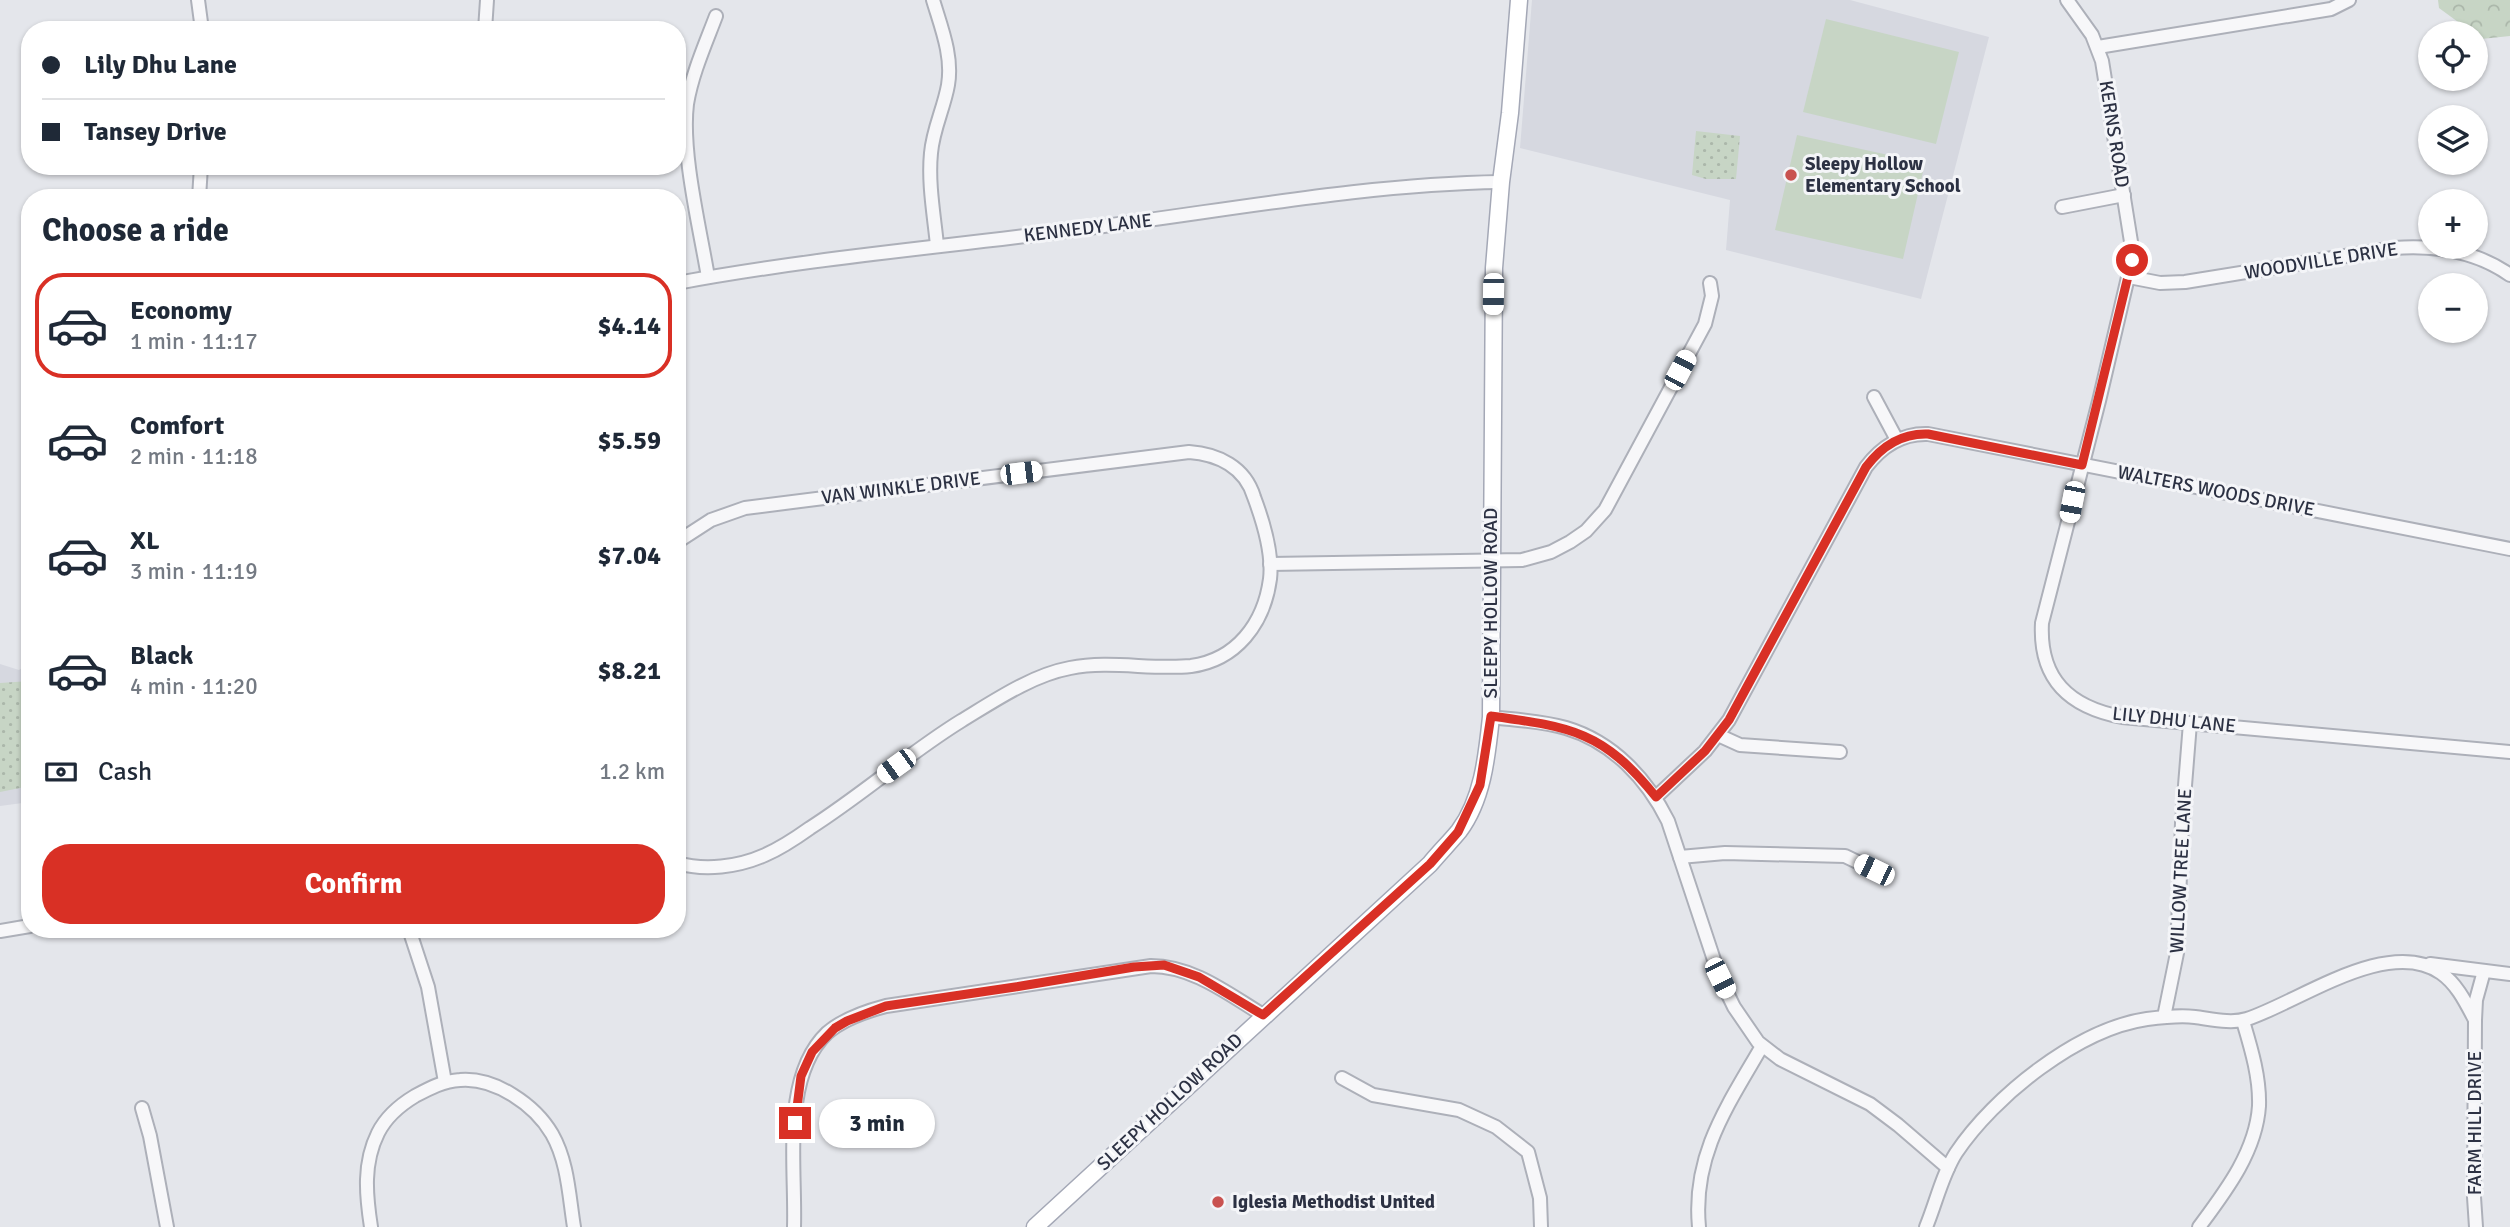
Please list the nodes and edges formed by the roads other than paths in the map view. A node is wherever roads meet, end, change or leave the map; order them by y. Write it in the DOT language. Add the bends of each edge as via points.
graph roads {
  1 [pos="198,0"];
  2 [pos="487,0"];
  3 [pos="933,0"];
  4 [pos="1519,0"];
  5 [pos="2067,0"];
  6 [pos="2349,0"];
  7 [pos="716,16"];
  8 [pos="201,21"];
  9 [pos="486,21"];
  10 [pos="2098,47"];
  11 [pos="1501,182"];
  12 [pos="2124,195"];
  13 [pos="2062,206"];
  14 [pos="937,245"];
  15 [pos="2509,272"];
  16 [pos="708,277"];
  17 [pos="2129,277"];
  18 [pos="686,281"];
  19 [pos="1710,283"];
  20 [pos="1874,397"];
  21 [pos="1897,440"];
  22 [pos="2082,465"];
  23 [pos="686,536"];
  24 [pos="2510,549"];
  25 [pos="1490,561"];
  26 [pos="1269,564"];
  27 [pos="1491,716"];
  28 [pos="2190,723"];
  29 [pos="1718,735"];
  30 [pos="1840,752"];
  31 [pos="2510,752"];
  32 [pos="1656,797"];
  33 [pos="1680,856"];
  34 [pos="686,865"];
  35 [pos="1874,870"];
  36 [pos="21,928"];
  37 [pos="0,931"];
  38 [pos="412,938"];
  39 [pos="2419,962"];
  40 [pos="2484,971"];
  41 [pos="2510,974"];
  42 [pos="1263,1015"];
  43 [pos="2164,1017"];
  44 [pos="2475,1020"];
  45 [pos="2244,1021"];
  46 [pos="1762,1046"];
  47 [pos="1342,1079"];
  48 [pos="445,1082"];
  49 [pos="142,1108"];
  50 [pos="1948,1168"];
  51 [pos="167,1227"];
  52 [pos="371,1227"];
  53 [pos="574,1227"];
  54 [pos="794,1227"];
  55 [pos="1035,1227"];
  56 [pos="1541,1227"];
  57 [pos="1699,1227"];
  58 [pos="1926,1227"];
  59 [pos="2199,1227"];
  60 [pos="2476,1227"];
  1 -- 8 [label="street"];
  2 -- 9 [label="street"];
  3 -- 14 [label="street" via="949,66 931,156"];
  4 -- 11 [label="main road, SLEEPY HOLLOW ROAD"];
  5 -- 10 [label="street, KERNS ROAD"];
  6 -- 10 [label="street" via="2331,9"];
  7 -- 16 [label="street" via="692,83 686,120"];
  10 -- 12 [label="street, KERNS ROAD"];
  11 -- 14 [label="street, KENNEDY LANE" via="1347,194"];
  11 -- 25 [label="main road, SLEEPY HOLLOW ROAD" via="1493,268"];
  12 -- 13 [label="street"];
  12 -- 17 [label="street, KERNS ROAD" via="2132,248"];
  14 -- 16 [label="street, KENNEDY LANE"];
  15 -- 17 [label="street, WOODVILLE DRIVE" via="2462,254 2420,246 2185,282"];
  16 -- 18 [label="street, KENNEDY LANE"];
  17 -- 22 [label="street, LILY DHU LANE"];
  19 -- 25 [label="street" via="1712,296 1705,324 1605,510 1586,531 1551,552 1522,560"];
  20 -- 21 [label="street"];
  21 -- 22 [label="street, WALTERS WOODS DRIVE" via="1928,434"];
  21 -- 29 [label="street" via="1866,467"];
  22 -- 24 [label="street, WALTERS WOODS DRIVE"];
  22 -- 28 [label="street, LILY DHU LANE" via="2042,623 2049,670 2062,689 2093,710"];
  23 -- 26 [label="street, VAN WINKLE DRIVE" via="711,520 745,508 1189,452 1218,457 1249,483"];
  25 -- 26 [label="street"];
  25 -- 27 [label="main road, SLEEPY HOLLOW ROAD"];
  26 -- 34 [label="street, VAN WINKLE DRIVE" via="1270,579 1252,630 1222,657 1188,666 1093,664 1050,673 959,722 772,852 717,867"];
  27 -- 32 [label="street" via="1554,725 1586,736 1629,766"];
  27 -- 42 [label="main road, SLEEPY HOLLOW ROAD" via="1480,785 1458,832 1430,864"];
  28 -- 31 [label="street, LILY DHU LANE"];
  28 -- 43 [label="street, WILLOW TREE LANE" via="2175,972"];
  29 -- 30 [label="street" via="1741,745"];
  29 -- 32 [label="street"];
  32 -- 33 [label="street"];
  33 -- 35 [label="street" via="1845,856"];
  33 -- 46 [label="street" via="1720,978"];
  36 -- 37 [label="street"];
  38 -- 48 [label="street" via="428,987"];
  39 -- 40 [label="street"];
  39 -- 44 [label="street" via="2452,983"];
  39 -- 45 [label="street" via="2384,964 2337,978"];
  40 -- 41 [label="street"];
  40 -- 44 [label="street, FARM HILL DRIVE"];
  42 -- 54 [label="street" via="1199,977 1151,965 886,1006 847,1021 827,1034 801,1076 795,1123"];
  42 -- 55 [label="main road, SLEEPY HOLLOW ROAD"];
  43 -- 45 [label="street"];
  43 -- 50 [label="street" via="2120,1025 2063,1051 1993,1111"];
  44 -- 60 [label="street, FARM HILL DRIVE"];
  45 -- 59 [label="street" via="2256,1072 2257,1119 2237,1172"];
  46 -- 50 [label="street" via="1870,1104"];
  46 -- 57 [label="street" via="1709,1142 1699,1182"];
  47 -- 56 [label="street" via="1373,1095 1459,1110 1496,1127 1528,1152 1540,1198"];
  48 -- 52 [label="street" via="404,1103 378,1133 367,1169"];
  48 -- 53 [label="street" via="467,1080 505,1092 545,1124 561,1155"];
  49 -- 51 [label="street"];
  50 -- 58 [label="street"];
}
